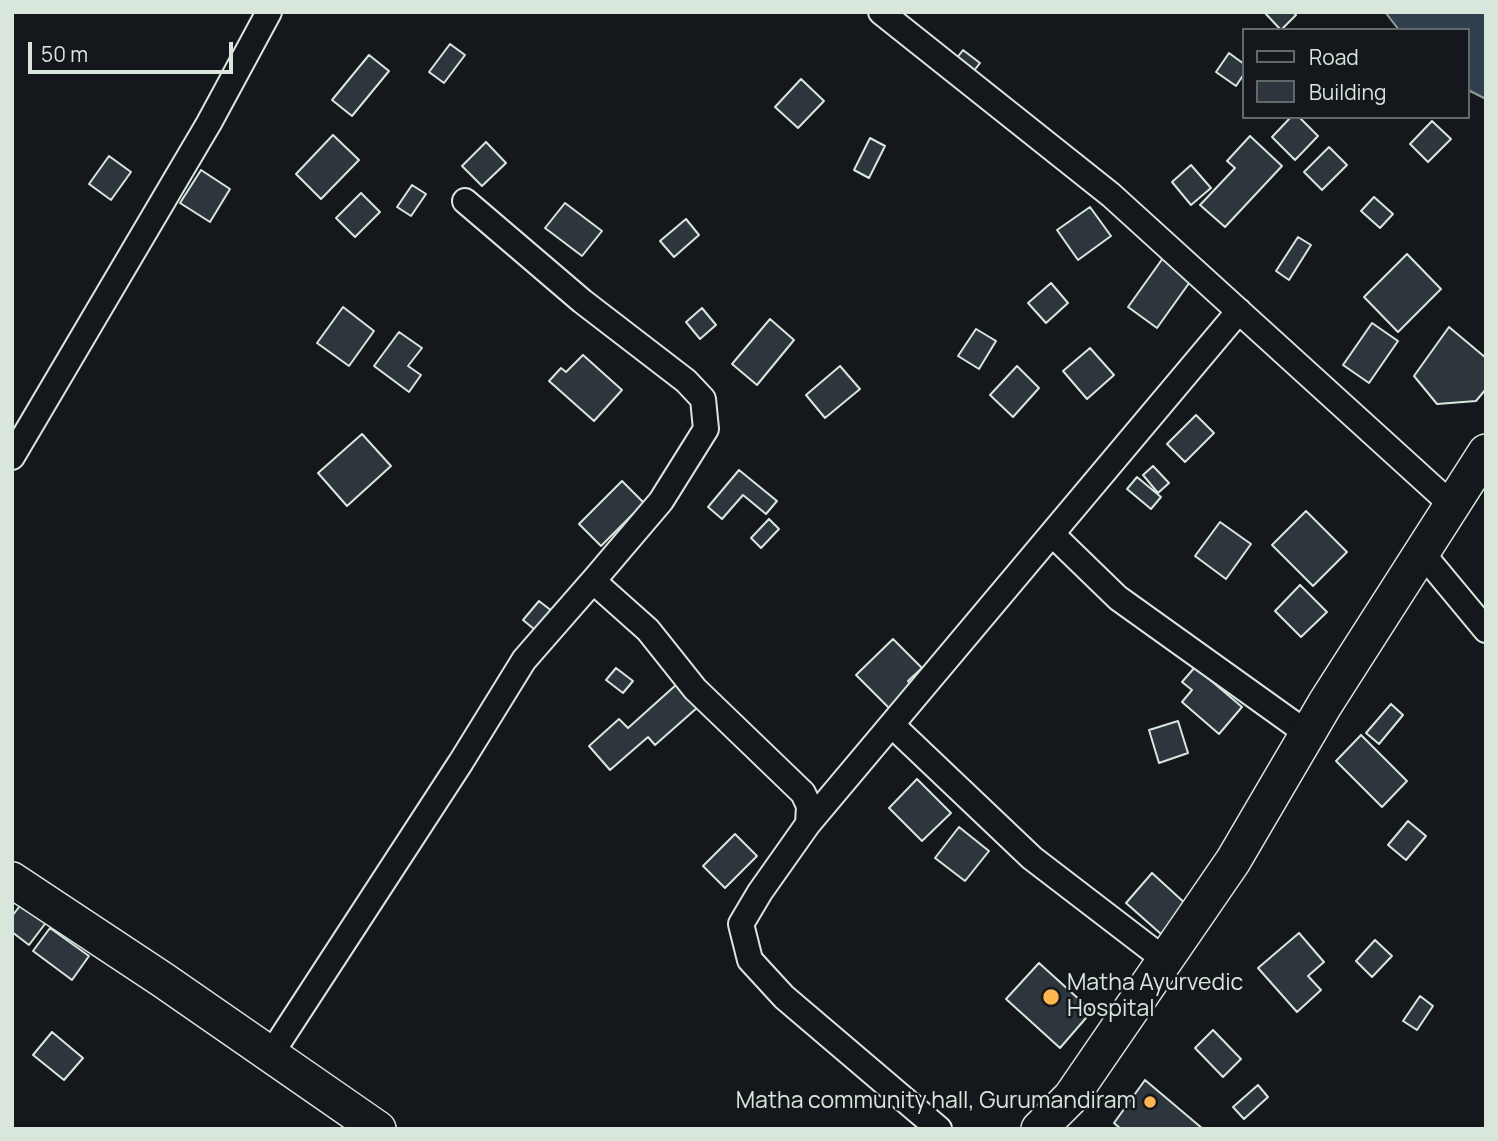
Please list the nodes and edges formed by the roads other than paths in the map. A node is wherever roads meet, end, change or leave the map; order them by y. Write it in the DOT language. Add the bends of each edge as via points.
graph roads {
  1 [pos="269,12"];
  2 [pos="881,12"];
  3 [pos="465,201"];
  4 [pos="1239,311"];
  5 [pos="1486,452"];
  6 [pos="12,457"];
  7 [pos="1452,505"];
  8 [pos="1052,534"];
  9 [pos="1422,552"];
  10 [pos="593,581"];
  11 [pos="1486,630"];
  12 [pos="891,725"];
  13 [pos="1308,734"];
  14 [pos="808,824"];
  15 [pos="12,880"];
  16 [pos="1165,960"];
  17 [pos="271,1054"];
  18 [pos="378,1129"];
  19 [pos="939,1129"];
  20 [pos="1039,1129"];
  1 -- 6 [label="street" via="209,123"];
  2 -- 4 [label="street" via="1111,195"];
  3 -- 10 [label="street" via="703,399 706,429 661,501"];
  4 -- 7 [label="street"];
  4 -- 8 [label="street"];
  5 -- 7 [label="street"];
  7 -- 9 [label="street"];
  8 -- 12 [label="street"];
  8 -- 13 [label="street" via="1118,598"];
  9 -- 11 [label="street"];
  9 -- 13 [label="street"];
  10 -- 14 [label="street" via="648,630 695,689 803,793"];
  10 -- 17 [label="street" via="524,660"];
  12 -- 14 [label="street"];
  12 -- 16 [label="street" via="1032,858"];
  13 -- 16 [label="street" via="1233,861"];
  14 -- 19 [label="street" via="741,924 750,960 784,997"];
  15 -- 17 [label="street"];
  16 -- 20 [label="street" via="1071,1097"];
  17 -- 18 [label="street"];
}
